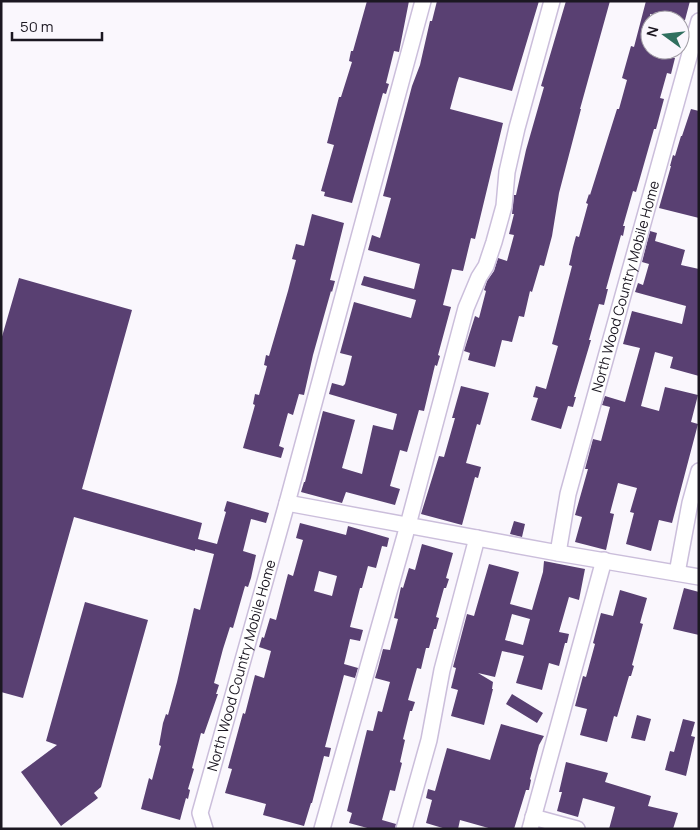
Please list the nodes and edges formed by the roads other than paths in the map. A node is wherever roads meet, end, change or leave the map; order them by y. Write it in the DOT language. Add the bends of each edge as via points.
graph roads {
  1 [pos="423,1"];
  2 [pos="552,1"];
  3 [pos="699,21"];
  4 [pos="699,471"];
  5 [pos="288,503"];
  6 [pos="408,525"];
  7 [pos="477,538"];
  8 [pos="558,553"];
  9 [pos="604,560"];
  10 [pos="677,573"];
  11 [pos="699,576"];
  12 [pos="532,823"];
  13 [pos="205,829"];
  14 [pos="322,829"];
  15 [pos="404,829"];
  16 [pos="577,829"];
  1 -- 5 [label="street, North Wood Country Mobile Home"];
  2 -- 6 [label="street" via="517,128 497,233 466,308"];
  3 -- 8 [label="street, North Wood Country Mobile Home" via="568,494"];
  4 -- 10 [label="street"];
  5 -- 6 [label="street"];
  5 -- 13 [label="street, North Wood Country Mobile Home" via="200,813"];
  6 -- 7 [label="street"];
  6 -- 14 [label="street"];
  7 -- 8 [label="street"];
  7 -- 15 [label="street" via="442,670 429,740"];
  8 -- 9 [label="street"];
  9 -- 10 [label="street"];
  9 -- 12 [label="street"];
  10 -- 11 [label="street"];
  12 -- 16 [label="street"];
}
